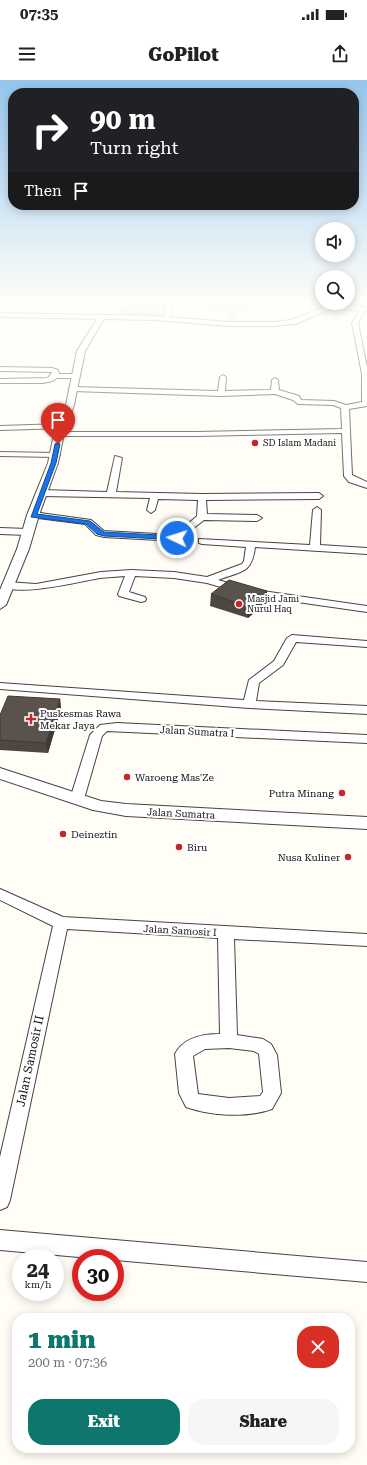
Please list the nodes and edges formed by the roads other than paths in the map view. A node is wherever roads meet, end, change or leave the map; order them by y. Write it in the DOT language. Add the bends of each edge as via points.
graph roads {
  1 [pos="77,368"];
  2 [pos="366,368"];
  3 [pos="0,369"];
  4 [pos="55,376"];
  5 [pos="75,376"];
  6 [pos="223,377"];
  7 [pos="275,380"];
  8 [pos="0,381"];
  9 [pos="367,385"];
  10 [pos="73,389"];
  11 [pos="275,392"];
  12 [pos="221,394"];
  13 [pos="345,407"];
  14 [pos="0,428"];
  15 [pos="60,430"];
  16 [pos="347,431"];
  17 [pos="0,454"];
  18 [pos="56,455"];
  19 [pos="118,458"];
  20 [pos="367,485"];
  21 [pos="42,493"];
  22 [pos="111,494"];
  23 [pos="155,495"];
  24 [pos="319,496"];
  25 [pos="202,497"];
  26 [pos="151,510"];
  27 [pos="317,510"];
  28 [pos="33,515"];
  29 [pos="202,517"];
  30 [pos="257,518"];
  31 [pos="0,530"];
  32 [pos="28,532"];
  33 [pos="202,541"];
  34 [pos="251,544"];
  35 [pos="315,548"];
  36 [pos="367,551"];
  37 [pos="131,573"];
  38 [pos="208,580"];
  39 [pos="7,585"];
  40 [pos="141,599"];
  41 [pos="0,605"];
  42 [pos="367,609"];
  43 [pos="367,644"];
  44 [pos="0,686"];
  45 [pos="249,704"];
  46 [pos="367,710"];
  47 [pos="367,739"];
  48 [pos="0,773"];
  49 [pos="77,799"];
  50 [pos="367,823"];
  51 [pos="0,894"];
  52 [pos="61,923"];
  53 [pos="226,932"];
  54 [pos="367,940"];
  55 [pos="229,1042"];
  56 [pos="0,1200"];
  57 [pos="0,1240"];
  58 [pos="367,1272"];
  1 -- 5 [label="street"];
  2 -- 9 [label="street"];
  3 -- 4 [label="street" via="55,370"];
  4 -- 5 [label="street"];
  4 -- 8 [label="street" via="43,381"];
  5 -- 10 [label="street"];
  6 -- 12 [label="street"];
  7 -- 11 [label="street"];
  9 -- 13 [label="street" via="366,404"];
  10 -- 12 [label="street"];
  10 -- 15 [label="street" via="68,412"];
  11 -- 12 [label="street"];
  11 -- 13 [label="street" via="296,398 298,402 334,403"];
  13 -- 16 [label="street"];
  14 -- 15 [label="street"];
  15 -- 16 [label="street" via="198,434"];
  15 -- 18 [label="street"];
  16 -- 20 [label="street" via="348,476"];
  17 -- 18 [label="street"];
  18 -- 21 [label="street"];
  19 -- 22 [label="street"];
  21 -- 22 [label="street"];
  21 -- 28 [label="street"];
  22 -- 23 [label="street"];
  23 -- 25 [label="street"];
  23 -- 26 [label="street"];
  24 -- 25 [label="street"];
  25 -- 29 [label="street"];
  27 -- 35 [label="street"];
  28 -- 29 [label="street" via="88,522 104,534 177,538"];
  28 -- 32 [label="street"];
  29 -- 30 [label="street"];
  31 -- 32 [label="street"];
  32 -- 39 [label="street"];
  33 -- 34 [label="street"];
  34 -- 35 [label="street"];
  34 -- 38 [label="street" via="249,560 245,566"];
  35 -- 36 [label="street"];
  37 -- 38 [label="street"];
  37 -- 39 [label="street" via="101,575 36,587"];
  37 -- 40 [label="street" via="123,594"];
  38 -- 42 [label="street" via="248,592"];
  39 -- 41 [label="street"];
  43 -- 45 [label="street" via="292,638 279,663 253,682"];
  44 -- 45 [label="street"];
  45 -- 46 [label="street"];
  47 -- 49 [label="street, Jalan Sumatra I" via="117,726 104,728 96,735"];
  48 -- 49 [label="street, Jalan Sumatra"];
  49 -- 50 [label="street, Jalan Sumatra" via="99,806 126,810"];
  51 -- 52 [label="street, Jalan Samosir I"];
  52 -- 53 [label="street, Jalan Samosir I"];
  52 -- 56 [label="street, Jalan Samosir II"];
  53 -- 54 [label="street, Jalan Samosir I"];
  53 -- 55 [label="street"];
  55 -- 55 [label="street" via="257,1044 265,1049 268,1055 272,1093 266,1103 255,1105 192,1101 188,1093 184,1054 191,1046 200,1042"];
  57 -- 58 [label="street"];
}
